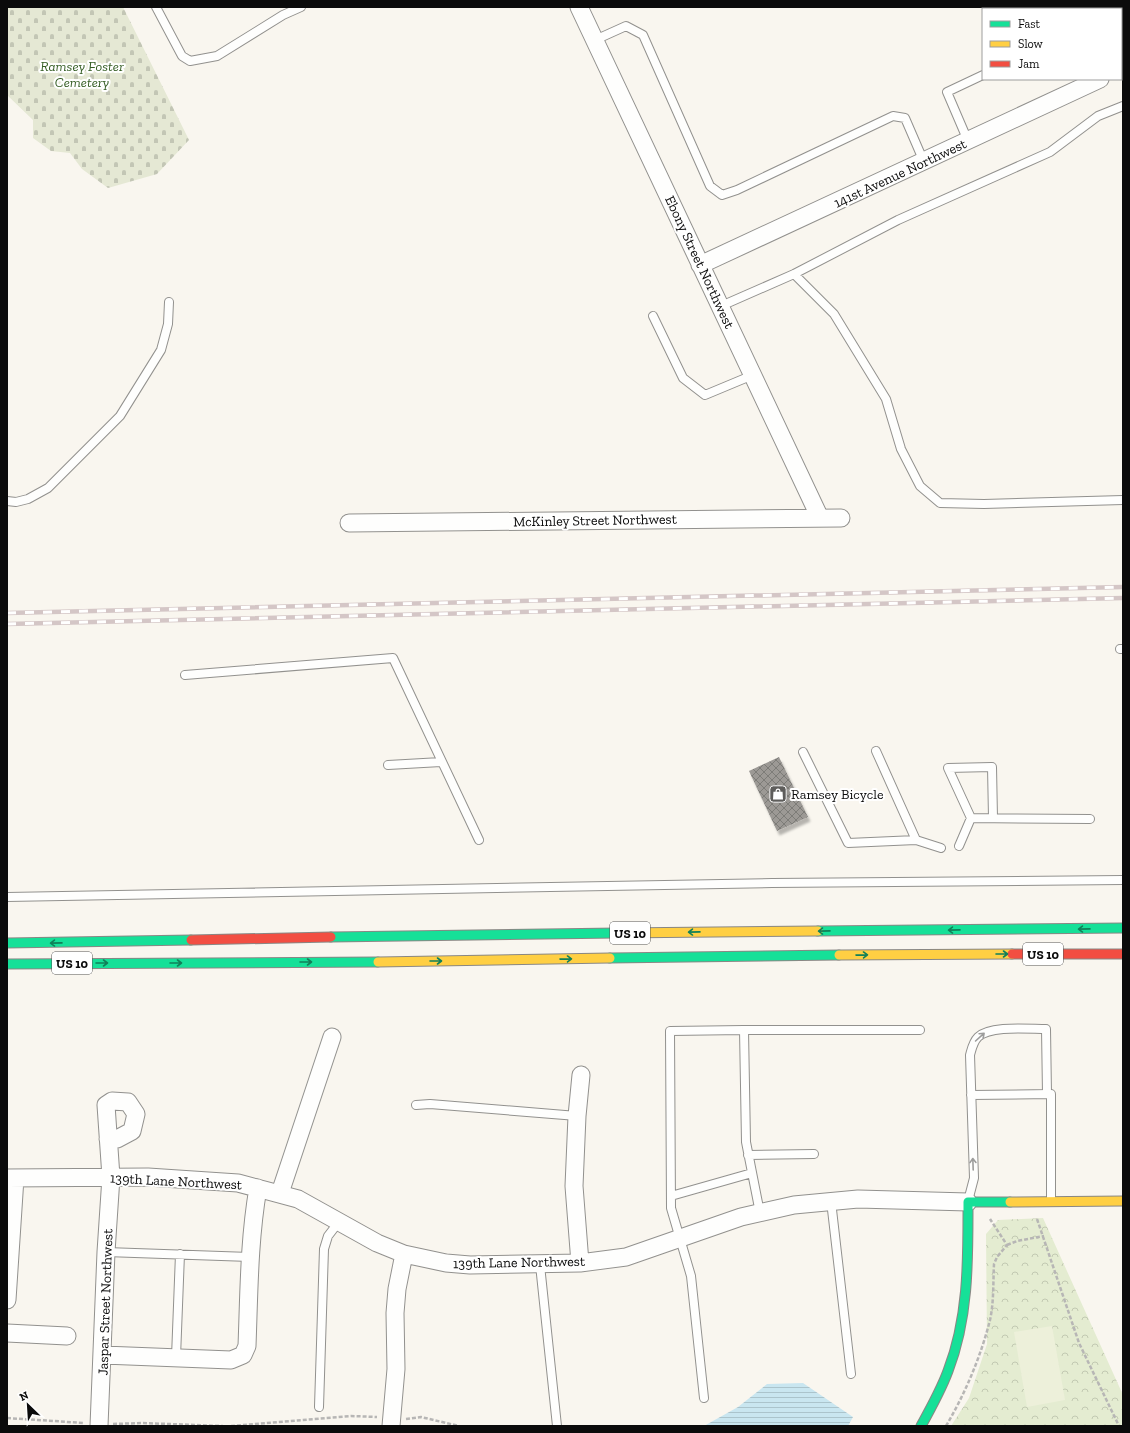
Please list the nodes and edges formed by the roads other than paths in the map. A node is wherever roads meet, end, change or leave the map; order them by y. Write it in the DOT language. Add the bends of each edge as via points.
graph roads {
  1 [pos="156,7"];
  2 [pos="301,7"];
  3 [pos="580,7"];
  4 [pos="595,40"];
  5 [pos="982,75"];
  6 [pos="1098,80"];
  7 [pos="1123,106"];
  8 [pos="968,141"];
  9 [pos="924,162"];
  10 [pos="700,265"];
  11 [pos="794,274"];
  12 [pos="169,302"];
  13 [pos="721,306"];
  14 [pos="652,316"];
  15 [pos="753,375"];
  16 [pos="1123,500"];
  17 [pos="7,501"];
  18 [pos="820,518"];
  19 [pos="841,518"];
  20 [pos="349,523"];
  21 [pos="185,676"];
  22 [pos="876,751"];
  23 [pos="803,752"];
  24 [pos="441,762"];
  25 [pos="388,765"];
  26 [pos="971,818"];
  27 [pos="992,818"];
  28 [pos="1090,819"];
  29 [pos="479,840"];
  30 [pos="916,840"];
  31 [pos="959,846"];
  32 [pos="941,848"];
  33 [pos="1123,880"];
  34 [pos="7,897"];
  35 [pos="1123,928"];
  36 [pos="7,943"];
  37 [pos="1123,954"];
  38 [pos="7,964"];
  39 [pos="744,1030"];
  40 [pos="920,1030"];
  41 [pos="332,1037"];
  42 [pos="581,1075"];
  43 [pos="1047,1094"];
  44 [pos="971,1095"];
  45 [pos="416,1105"];
  46 [pos="577,1116"];
  47 [pos="108,1139"];
  48 [pos="748,1154"];
  49 [pos="814,1154"];
  50 [pos="752,1173"];
  51 [pos="111,1177"];
  52 [pos="11,1178"];
  53 [pos="258,1188"];
  54 [pos="280,1193"];
  55 [pos="671,1196"];
  56 [pos="831,1201"];
  57 [pos="1051,1201"];
  58 [pos="1123,1201"];
  59 [pos="968,1202"];
  60 [pos="760,1213"];
  61 [pos="338,1223"];
  62 [pos="680,1238"];
  63 [pos="106,1252"];
  64 [pos="180,1254"];
  65 [pos="404,1254"];
  66 [pos="250,1257"];
  67 [pos="580,1263"];
  68 [pos="540,1265"];
  69 [pos="7,1300"];
  70 [pos="7,1333"];
  71 [pos="67,1336"];
  72 [pos="103,1355"];
  73 [pos="176,1357"];
  74 [pos="850,1374"];
  75 [pos="704,1398"];
  76 [pos="319,1407"];
  77 [pos="391,1421"];
  78 [pos="100,1426"];
  79 [pos="557,1426"];
  80 [pos="921,1426"];
  1 -- 2 [label="lane" via="182,56 190,61 217,56 283,15"];
  3 -- 4 [label="street, Ebony Street Northwest"];
  4 -- 9 [label="lane" via="626,26 643,35 710,186 722,195 893,116 905,118"];
  4 -- 10 [label="street, Ebony Street Northwest"];
  5 -- 8 [label="lane" via="947,92"];
  6 -- 8 [label="street, 141st Avenue Northwest"];
  7 -- 11 [label="lane" via="1098,116 1050,152 898,220"];
  8 -- 9 [label="street, 141st Avenue Northwest"];
  9 -- 10 [label="street, 141st Avenue Northwest"];
  10 -- 13 [label="street, Ebony Street Northwest"];
  11 -- 13 [label="lane"];
  11 -- 16 [label="lane" via="834,314 886,399 901,449 920,486 940,503"];
  12 -- 17 [label="lane" via="168,324 161,350 120,416 48,488 28,499"];
  13 -- 15 [label="street, Ebony Street Northwest"];
  14 -- 15 [label="lane" via="683,378 705,395"];
  15 -- 18 [label="street, Ebony Street Northwest"];
  18 -- 19 [label="street, McKinley Street Northwest"];
  18 -- 20 [label="street, McKinley Street Northwest"];
  21 -- 24 [label="lane" via="393,658"];
  22 -- 30 [label="lane"];
  23 -- 30 [label="lane" via="848,843"];
  24 -- 25 [label="lane"];
  24 -- 29 [label="lane"];
  26 -- 27 [label="lane"];
  26 -- 27 [label="lane" via="948,768 992,766"];
  26 -- 31 [label="lane"];
  27 -- 28 [label="lane"];
  30 -- 32 [label="lane"];
  33 -- 34 [label="lane" via="772,882"];
  35 -- 36 [label="main road, US 10, one-way"];
  38 -- 37 [label="main road, US 10, one-way" via="466,961 672,956"];
  39 -- 40 [label="lane"];
  39 -- 48 [label="lane"];
  39 -- 55 [label="lane" via="670,1031"];
  41 -- 54 [label="street"];
  42 -- 46 [label="street"];
  43 -- 44 [label="lane"];
  44 -- 43 [label="lane, one-way" via="970,1055 979,1036 995,1030 1046,1029"];
  43 -- 57 [label="lane" via="1051,1094"];
  59 -- 44 [label="lane, one-way" via="974,1178"];
  45 -- 46 [label="lane"];
  46 -- 67 [label="street" via="574,1186"];
  47 -- 51 [label="street, Jaspar Street Northwest"];
  48 -- 49 [label="lane"];
  48 -- 50 [label="lane"];
  50 -- 55 [label="lane"];
  50 -- 60 [label="lane"];
  51 -- 52 [label="street, 139th Lane Northwest"];
  51 -- 53 [label="street, 139th Lane Northwest" via="206,1180"];
  51 -- 63 [label="street, Jaspar Street Northwest"];
  52 -- 69 [label="street"];
  53 -- 54 [label="street, 139th Lane Northwest"];
  53 -- 66 [label="street"];
  54 -- 61 [label="street, 139th Lane Northwest" via="298,1199"];
  55 -- 62 [label="lane" via="671,1208"];
  56 -- 59 [label="street, 139th Lane Northwest" via="858,1199"];
  56 -- 60 [label="street, 139th Lane Northwest" via="794,1205"];
  56 -- 74 [label="lane"];
  57 -- 58 [label="main road"];
  57 -- 59 [label="main road"];
  59 -- 80 [label="main road" via="968,1277 961,1329 947,1376"];
  60 -- 62 [label="street, 139th Lane Northwest" via="734,1219"];
  61 -- 65 [label="street, 139th Lane Northwest"];
  61 -- 76 [label="lane" via="328,1236 324,1249"];
  62 -- 67 [label="street, 139th Lane Northwest" via="626,1257"];
  62 -- 75 [label="lane" via="690,1276"];
  63 -- 64 [label="lane"];
  63 -- 72 [label="street, Jaspar Street Northwest"];
  64 -- 66 [label="lane"];
  64 -- 73 [label="lane"];
  65 -- 68 [label="street, 139th Lane Northwest" via="470,1265"];
  65 -- 77 [label="street" via="395,1313 396,1369"];
  66 -- 73 [label="street" via="247,1346 243,1355 231,1360"];
  67 -- 68 [label="street, 139th Lane Northwest"];
  68 -- 79 [label="lane"];
  70 -- 71 [label="street"];
  72 -- 73 [label="street"];
  72 -- 78 [label="street, Jaspar Street Northwest"];
}
